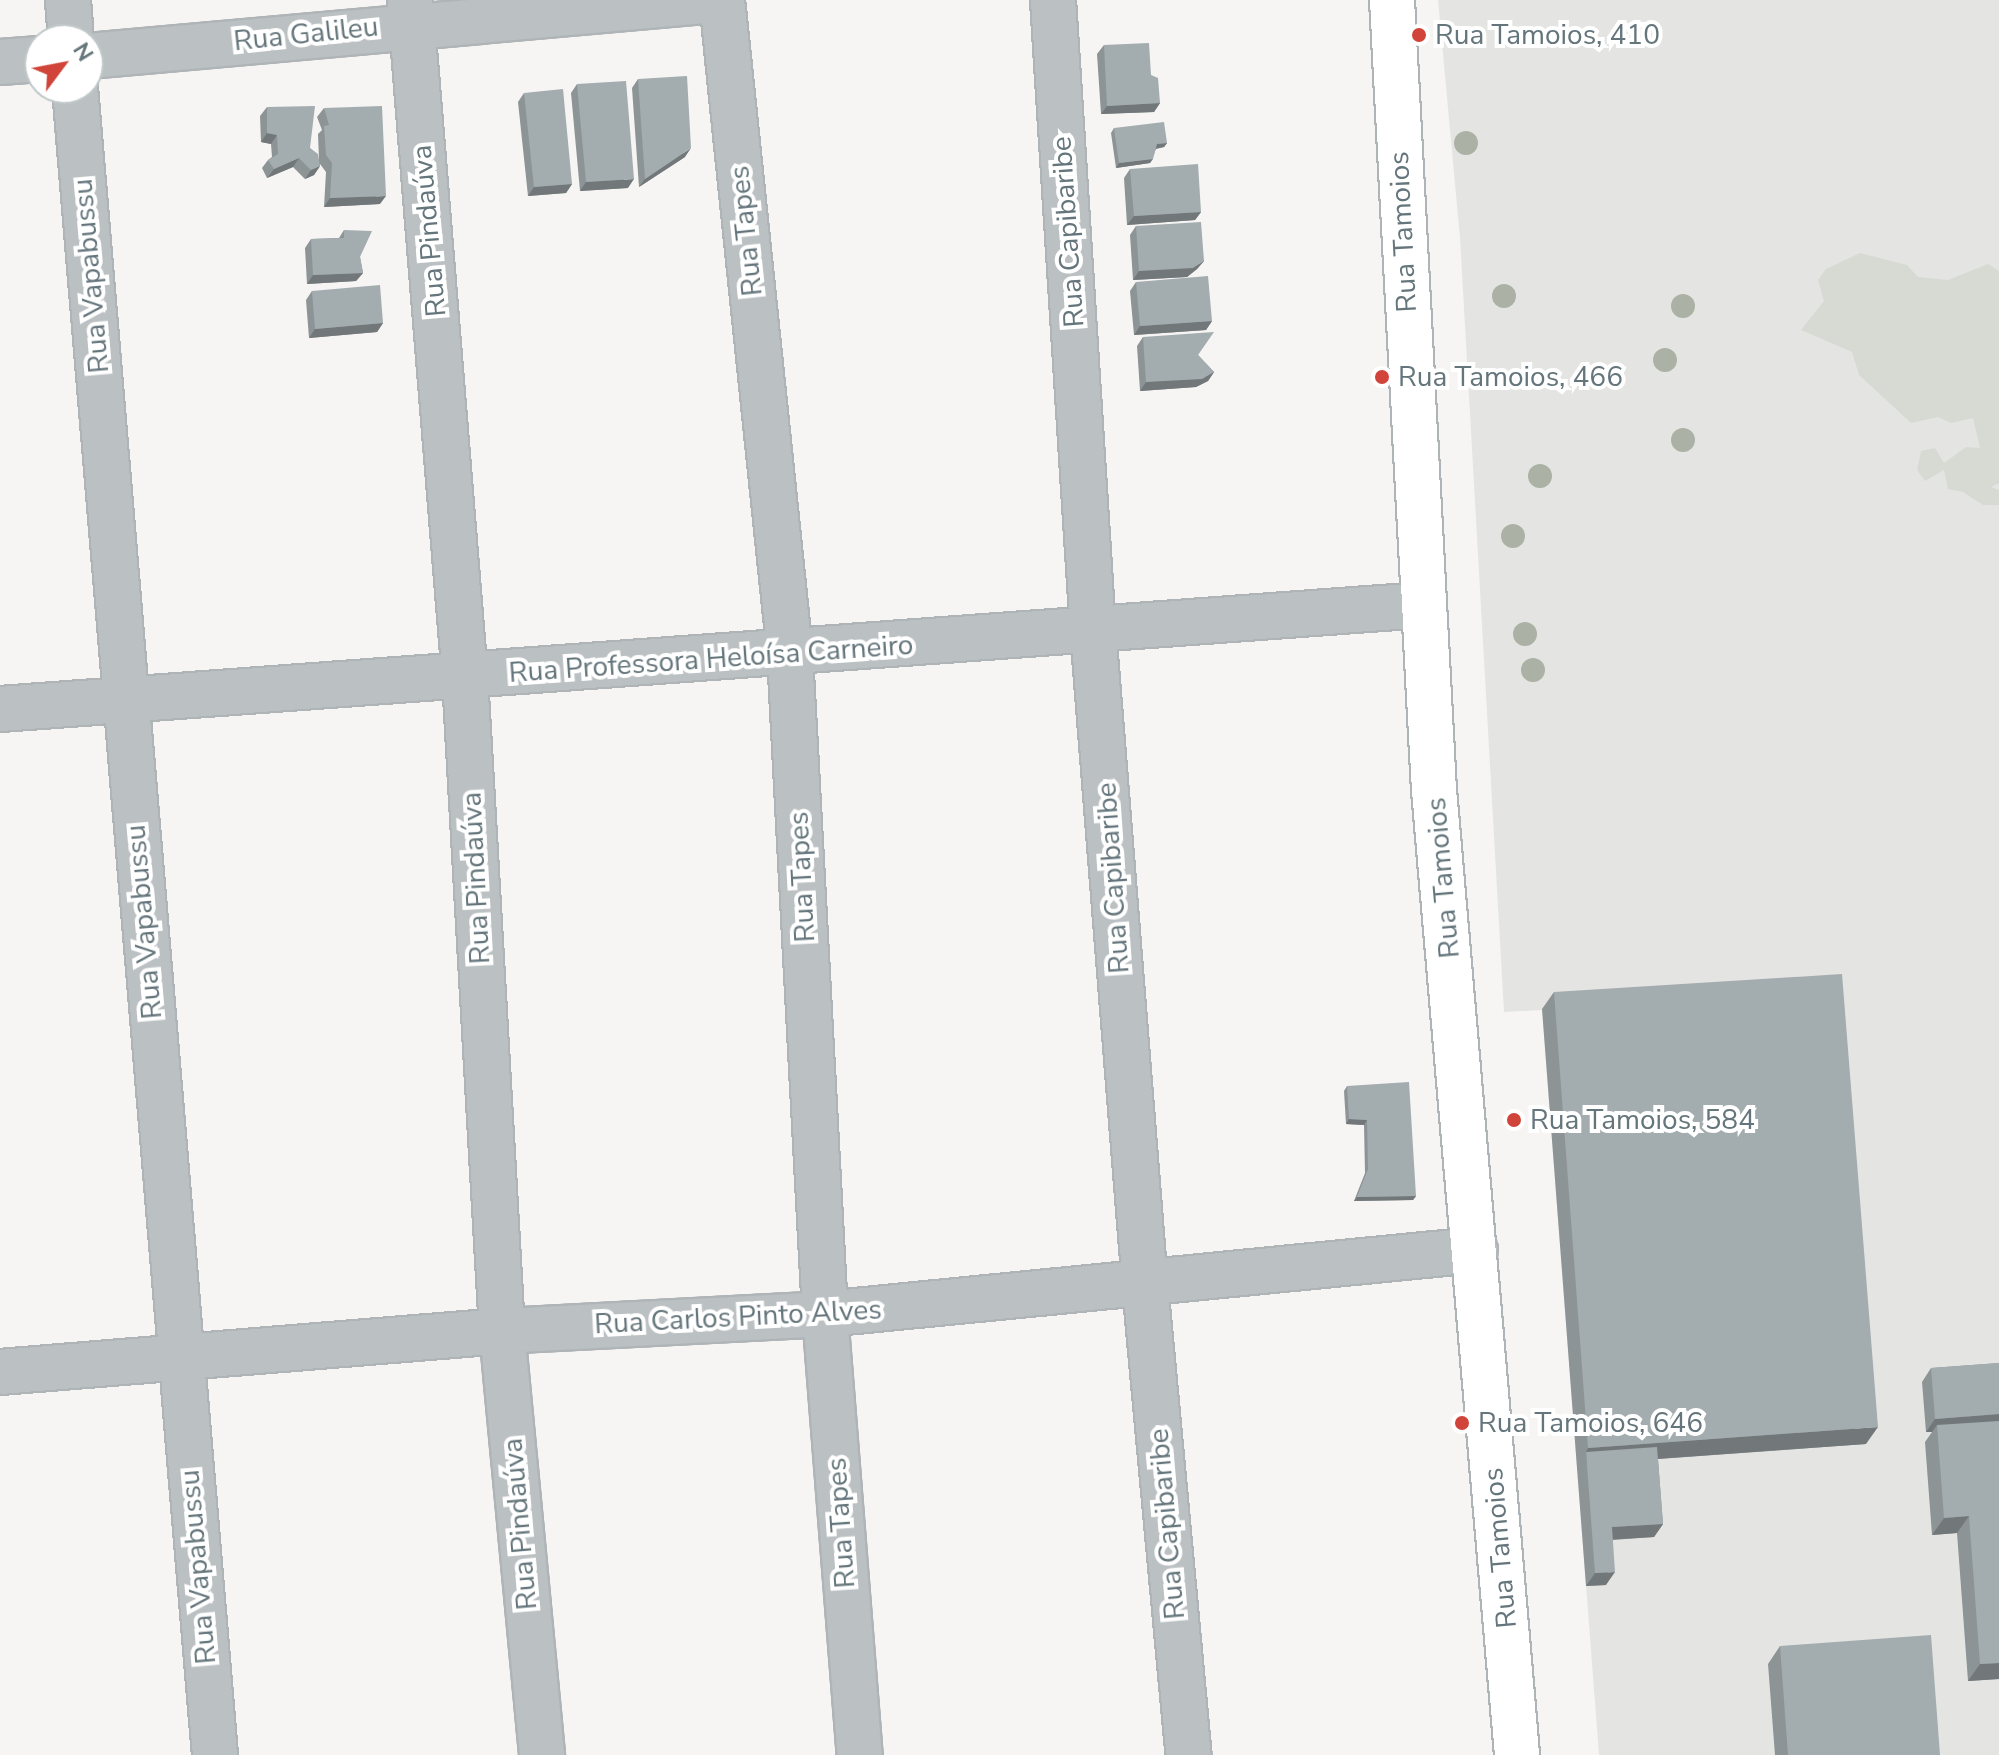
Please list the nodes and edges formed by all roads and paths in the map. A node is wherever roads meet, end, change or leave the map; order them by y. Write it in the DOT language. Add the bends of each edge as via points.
graph roads {
  1 [pos="68,0"];
  2 [pos="716,0"];
  3 [pos="722,0"];
  4 [pos="1053,0"];
  5 [pos="1392,0"];
  6 [pos="411,12"];
  7 [pos="70,24"];
  8 [pos="104,54"];
  9 [pos="24,60"];
  10 [pos="0,62"];
  11 [pos="76,104"];
  12 [pos="1422,605"];
  13 [pos="1093,630"];
  14 [pos="790,654"];
  15 [pos="465,677"];
  16 [pos="126,701"];
  17 [pos="0,709"];
  18 [pos="1475,1250"];
  19 [pos="1145,1285"];
  20 [pos="825,1314"];
  21 [pos="502,1331"];
  22 [pos="180,1357"];
  23 [pos="0,1372"];
  24 [pos="215,1755"];
  25 [pos="542,1755"];
  26 [pos="860,1755"];
  27 [pos="1189,1755"];
  28 [pos="1517,1755"];
  1 -- 7 [label="street"];
  2 -- 6 [label="street, Rua Galileu"];
  3 -- 14 [label="street, Rua Tapes"];
  4 -- 13 [label="street, Rua Capibaribe"];
  5 -- 12 [label="main road, Rua Tamoios"];
  6 -- 8 [label="street, Rua Galileu"];
  6 -- 15 [label="street, Rua Pindaúva"];
  9 -- 10 [label="street"];
  11 -- 16 [label="street, Rua Vapabussu"];
  12 -- 13 [label="street, Rua Professora Heloísa Carneiro"];
  12 -- 18 [label="main road, Rua Tamoios"];
  13 -- 14 [label="street, Rua Professora Heloísa Carneiro"];
  13 -- 19 [label="street, Rua Capibaribe"];
  14 -- 15 [label="street, Rua Professora Heloísa Carneiro"];
  14 -- 20 [label="street, Rua Tapes"];
  15 -- 16 [label="street, Rua Professora Heloísa Carneiro"];
  15 -- 21 [label="street, Rua Pindaúva"];
  16 -- 17 [label="street, Rua Professora Heloísa Carneiro"];
  16 -- 22 [label="street, Rua Vapabussu"];
  18 -- 19 [label="street, Rua Carlos Pinto Alves"];
  18 -- 28 [label="main road, Rua Tamoios"];
  19 -- 20 [label="street, Rua Carlos Pinto Alves"];
  19 -- 27 [label="street, Rua Capibaribe"];
  20 -- 21 [label="street, Rua Carlos Pinto Alves"];
  20 -- 26 [label="street, Rua Tapes"];
  21 -- 22 [label="street, Rua Carlos Pinto Alves"];
  21 -- 25 [label="street, Rua Pindaúva"];
  22 -- 23 [label="street, Rua Carlos Pinto Alves"];
  22 -- 24 [label="street, Rua Vapabussu"];
}
